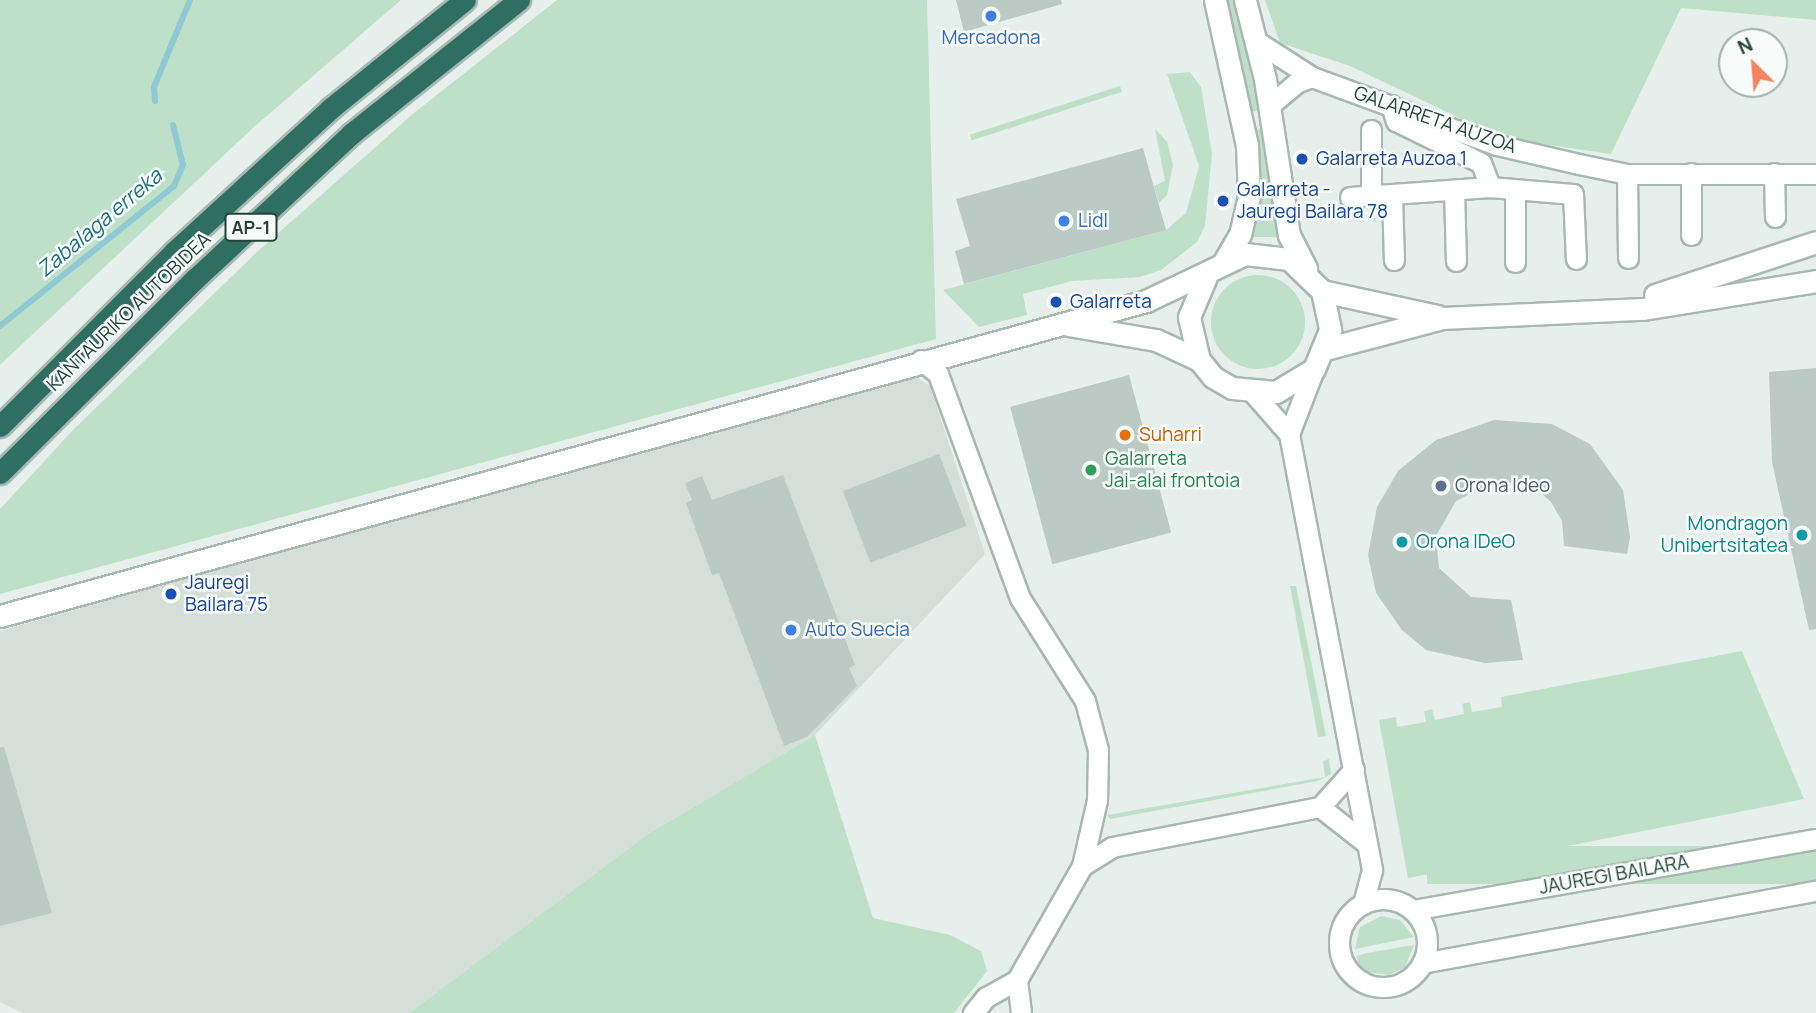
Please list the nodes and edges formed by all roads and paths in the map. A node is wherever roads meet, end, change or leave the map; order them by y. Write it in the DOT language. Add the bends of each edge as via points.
graph roads {
  1 [pos="465,0"];
  2 [pos="519,0"];
  3 [pos="1215,0"];
  4 [pos="1245,0"];
  5 [pos="1256,41"];
  6 [pos="1312,77"];
  7 [pos="1270,105"];
  8 [pos="1391,105"];
  9 [pos="1371,130"];
  10 [pos="1813,172"];
  11 [pos="1691,173"];
  12 [pos="1774,173"];
  13 [pos="1627,174"];
  14 [pos="1490,187"];
  15 [pos="1454,190"];
  16 [pos="1515,190"];
  17 [pos="1392,194"];
  18 [pos="1371,195"];
  19 [pos="1350,197"];
  20 [pos="1774,217"];
  21 [pos="1691,235"];
  22 [pos="1816,242"];
  23 [pos="1628,258"];
  24 [pos="1576,259"];
  25 [pos="1394,260"];
  26 [pos="1456,261"];
  27 [pos="1224,262"];
  28 [pos="1514,262"];
  29 [pos="1307,271"];
  30 [pos="1206,277"];
  31 [pos="1816,281"];
  32 [pos="1322,291"];
  33 [pos="1562,316"];
  34 [pos="1442,318"];
  35 [pos="1056,323"];
  36 [pos="1325,349"];
  37 [pos="921,360"];
  38 [pos="1199,360"];
  39 [pos="1314,369"];
  40 [pos="1254,394"];
  41 [pos="0,426"];
  42 [pos="1289,434"];
  43 [pos="0,473"];
  44 [pos="0,616"];
  45 [pos="1354,769"];
  46 [pos="1320,807"];
  47 [pos="1092,815"];
  48 [pos="1816,839"];
  49 [pos="1367,844"];
  50 [pos="1109,848"];
  51 [pos="1082,866"];
  52 [pos="1372,874"];
  53 [pos="1816,891"];
  54 [pos="1392,900"];
  55 [pos="1363,904"];
  56 [pos="1413,910"];
  57 [pos="1422,963"];
  58 [pos="1017,980"];
  59 [pos="973,1013"];
  60 [pos="1021,1013"];
  1 -- 41 [label="highway, KANTAURIKO AUTOBIDEA / AP-1" via="331,108 204,225"];
  2 -- 43 [label="highway, KANTAURIKO AUTOBIDEA / AP-1" via="351,134 165,307"];
  3 -- 27 [label="main road" via="1247,145 1249,196 1240,234"];
  4 -- 5 [label="main road"];
  5 -- 6 [label="street, GALARRETA AUZOA"];
  5 -- 7 [label="main road"];
  6 -- 7 [label="street" via="1296,83"];
  6 -- 8 [label="street, GALARRETA AUZOA"];
  7 -- 29 [label="main road" via="1289,235"];
  8 -- 13 [label="street, GALARRETA AUZOA" via="1497,145"];
  8 -- 14 [label="street" via="1396,121 1480,163"];
  9 -- 18 [label="street"];
  10 -- 12 [label="street, GALARRETA AUZOA"];
  11 -- 12 [label="street, GALARRETA AUZOA"];
  11 -- 13 [label="street, GALARRETA AUZOA"];
  11 -- 21 [label="street"];
  12 -- 20 [label="street"];
  13 -- 23 [label="street"];
  14 -- 15 [label="street"];
  14 -- 16 [label="street"];
  15 -- 17 [label="street"];
  15 -- 26 [label="street"];
  16 -- 24 [label="street" via="1573,194"];
  16 -- 28 [label="street"];
  17 -- 18 [label="street"];
  17 -- 25 [label="street"];
  18 -- 19 [label="street"];
  22 -- 33 [label="main road" via="1675,290"];
  27 -- 29 [label="main road" via="1267,253"];
  27 -- 30 [label="main road"];
  29 -- 32 [label="main road"];
  30 -- 35 [label="main road" via="1146,301"];
  30 -- 38 [label="main road" via="1189,317"];
  31 -- 33 [label="main road"];
  32 -- 34 [label="main road"];
  32 -- 36 [label="main road" via="1330,330"];
  33 -- 34 [label="main road"];
  34 -- 36 [label="main road"];
  35 -- 37 [label="main road"];
  35 -- 38 [label="main road" via="1156,340"];
  36 -- 39 [label="main road"];
  37 -- 44 [label="main road"];
  37 -- 47 [label="street" via="938,374 1020,598 1085,701 1098,750"];
  38 -- 40 [label="main road" via="1232,388"];
  39 -- 40 [label="main road" via="1276,392"];
  39 -- 42 [label="street"];
  40 -- 42 [label="street"];
  42 -- 45 [label="street"];
  45 -- 46 [label="street"];
  45 -- 49 [label="street"];
  46 -- 49 [label="street"];
  46 -- 50 [label="street"];
  47 -- 50 [label="street"];
  47 -- 51 [label="street"];
  48 -- 56 [label="street, JAUREGI BAILARA"];
  49 -- 52 [label="street"];
  50 -- 51 [label="street"];
  51 -- 58 [label="street"];
  52 -- 54 [label="street"];
  52 -- 55 [label="street"];
  53 -- 57 [label="street"];
  54 -- 55 [label="street"];
  54 -- 56 [label="street"];
  55 -- 57 [label="street" via="1346,917 1340,933 1342,959 1358,979 1388,987 1403,983"];
  56 -- 57 [label="street" via="1427,936"];
  58 -- 59 [label="street" via="985,996"];
  58 -- 60 [label="street"];
}
